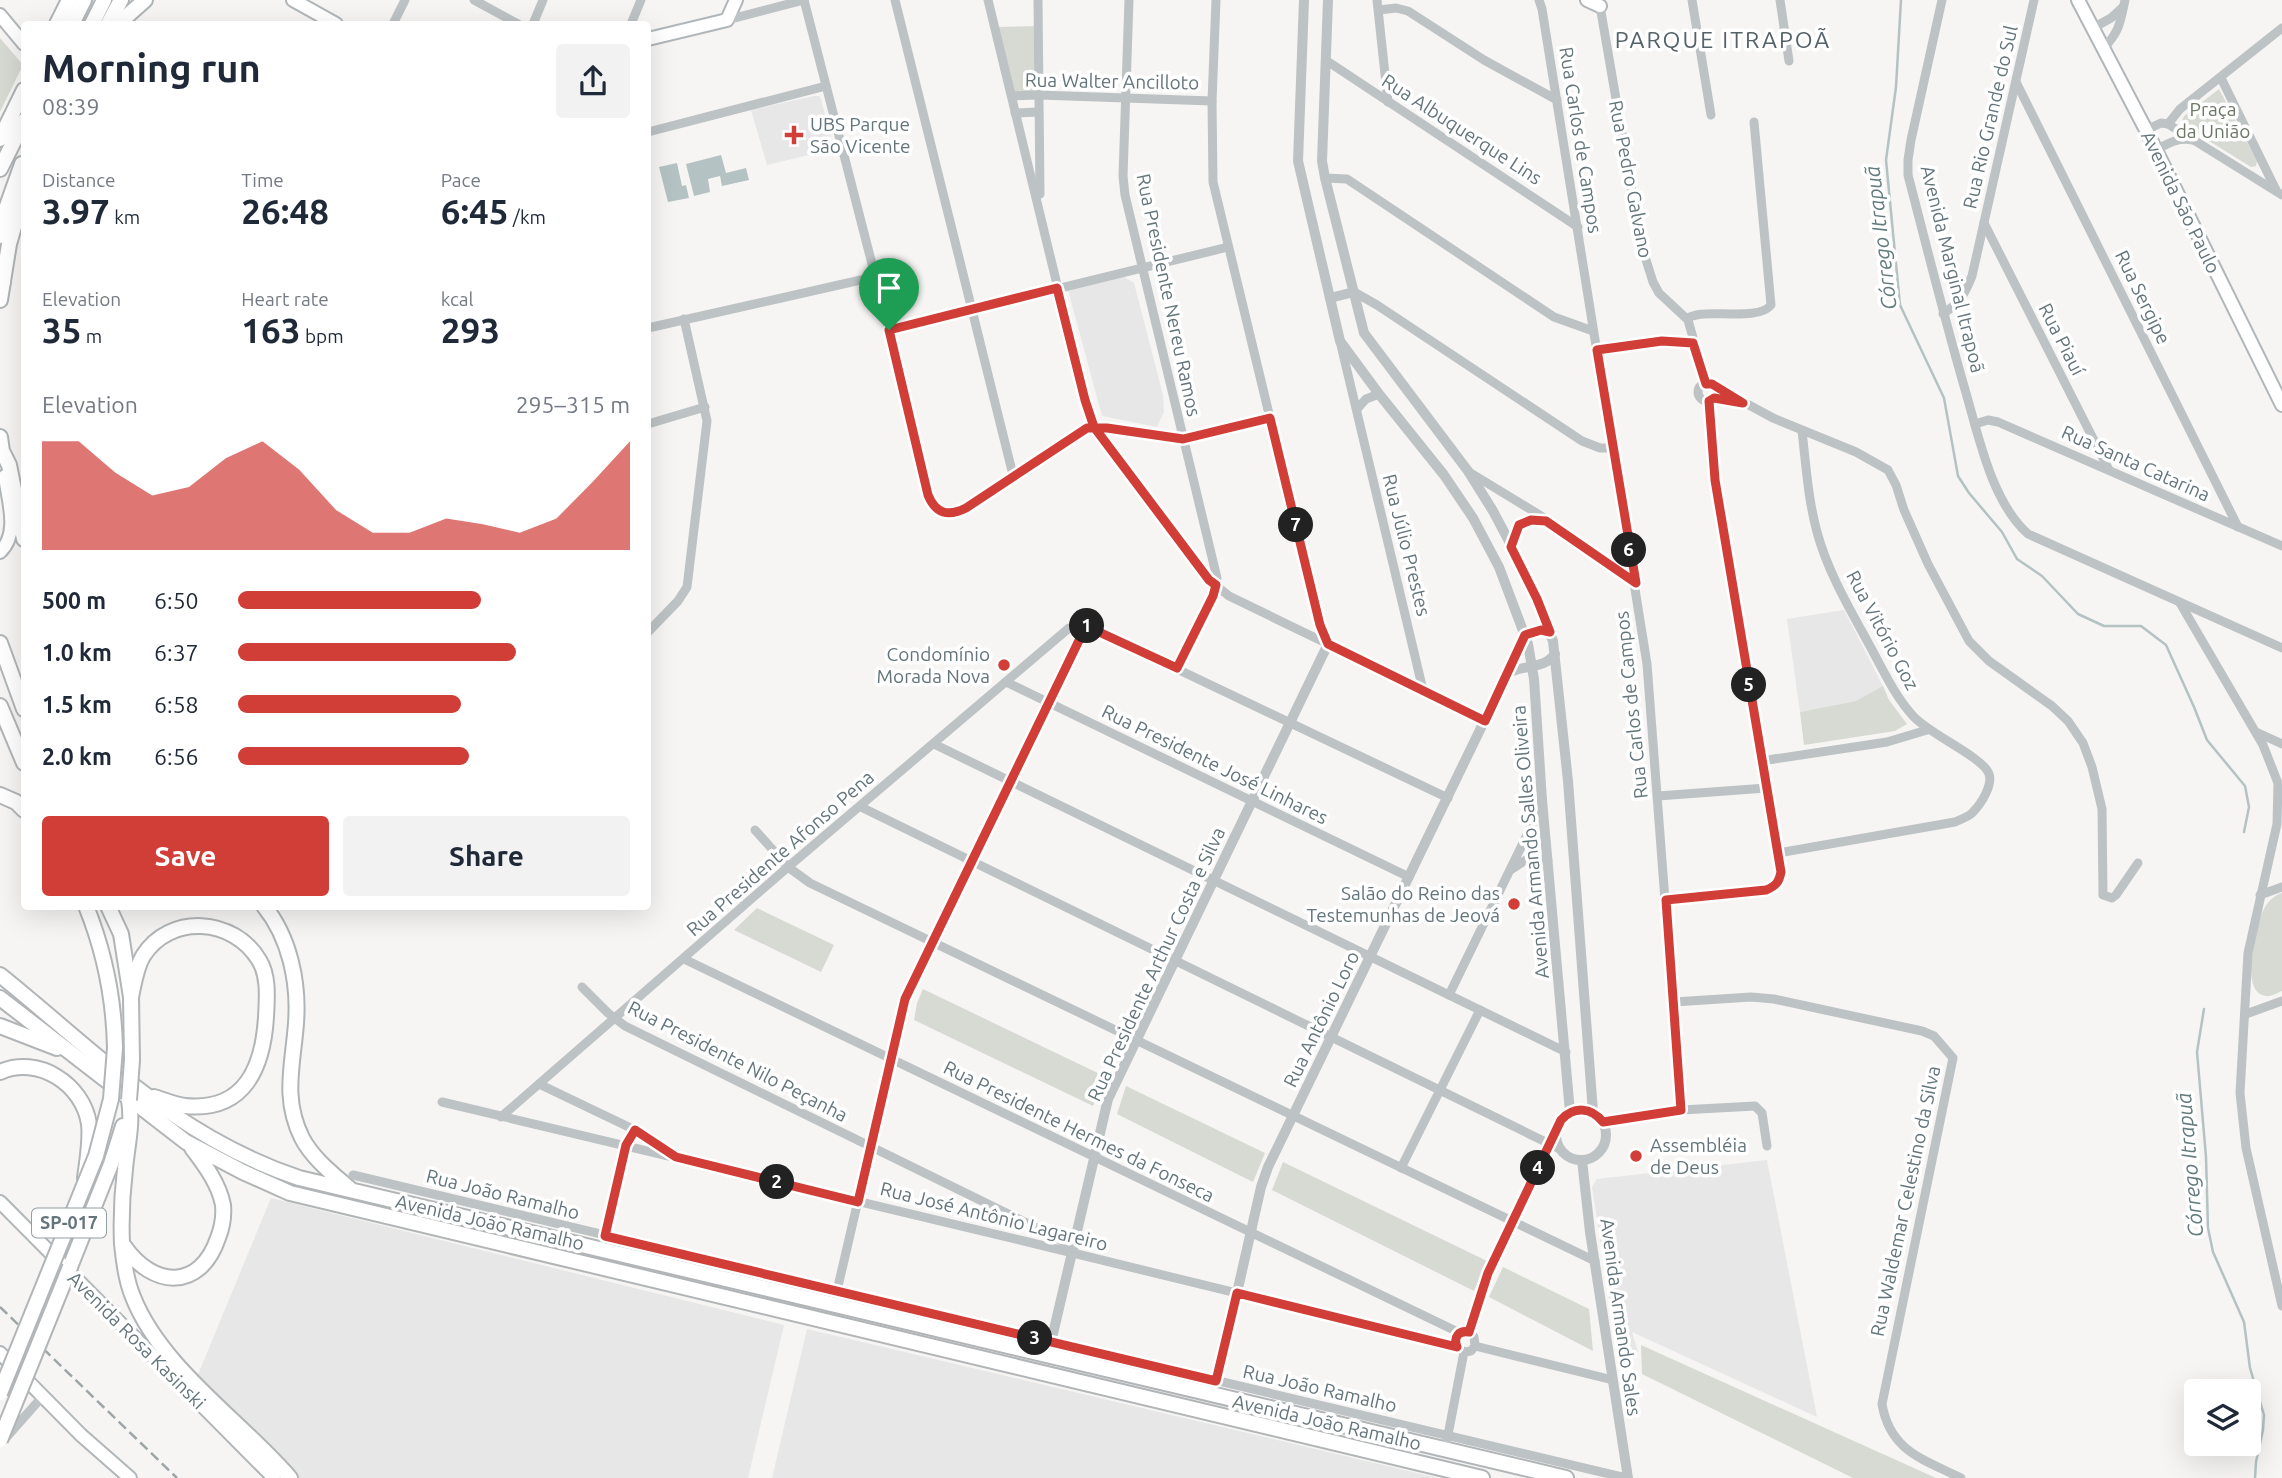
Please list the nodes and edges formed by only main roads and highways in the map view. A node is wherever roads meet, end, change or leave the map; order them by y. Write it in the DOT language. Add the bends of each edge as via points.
graph roads {
  1 [pos="69,0"];
  2 [pos="84,0"];
  3 [pos="104,0"];
  4 [pos="121,0"];
  5 [pos="145,0"];
  6 [pos="293,0"];
  7 [pos="736,0"];
  8 [pos="1587,0"];
  9 [pos="2078,0"];
  10 [pos="1600,3"];
  11 [pos="0,15"];
  12 [pos="58,21"];
  13 [pos="74,21"];
  14 [pos="94,21"];
  15 [pos="110,21"];
  16 [pos="121,21"];
  17 [pos="331,21"];
  18 [pos="21,38"];
  19 [pos="651,38"];
  20 [pos="21,96"];
  21 [pos="21,127"];
  22 [pos="0,139"];
  23 [pos="21,164"];
  24 [pos="21,167"];
  25 [pos="0,169"];
  26 [pos="0,197"];
  27 [pos="21,202"];
  28 [pos="0,236"];
  29 [pos="1,278"];
  30 [pos="0,300"];
  31 [pos="2282,405"];
  32 [pos="1,444"];
  33 [pos="21,524"];
  34 [pos="0,552"];
  35 [pos="0,643"];
  36 [pos="21,701"];
  37 [pos="0,706"];
  38 [pos="21,756"];
  39 [pos="0,795"];
  40 [pos="21,807"];
  41 [pos="88,910"];
  42 [pos="110,910"];
  43 [pos="267,910"];
  44 [pos="0,965"];
  45 [pos="0,975"];
  46 [pos="23,994"];
  47 [pos="131,997"];
  48 [pos="0,998"];
  49 [pos="0,1026"];
  50 [pos="74,1055"];
  51 [pos="0,1072"];
  52 [pos="134,1097"];
  53 [pos="186,1142"];
  54 [pos="351,1182"];
  55 [pos="84,1184"];
  56 [pos="0,1202"];
  57 [pos="122,1242"];
  58 [pos="1049,1349"];
  59 [pos="0,1353"];
  60 [pos="1051,1377"];
  61 [pos="1104,1387"];
  62 [pos="1212,1387"];
  63 [pos="0,1394"];
  64 [pos="0,1442"];
  65 [pos="130,1478"];
  66 [pos="274,1478"];
  67 [pos="290,1478"];
  68 [pos="1482,1478"];
  69 [pos="1566,1478"];
  1 -- 12 [label="main road"];
  2 -- 13 [label="main road"];
  3 -- 14 [label="main road"];
  4 -- 15 [label="main road"];
  5 -- 16 [label="main road"];
  6 -- 17 [label="main road"];
  7 -- 19 [label="main road" via="727,20"];
  8 -- 10 [label="main road"];
  9 -- 31 [label="main road, Avenida São Paulo"];
  11 -- 18 [label="main road"];
  20 -- 22 [label="main road"];
  21 -- 25 [label="main road"];
  23 -- 26 [label="main road"];
  24 -- 28 [label="main road"];
  27 -- 29 [label="main road"];
  29 -- 30 [label="main road"];
  32 -- 33 [label="main road"];
  32 -- 34 [label="main road" via="12,527"];
  35 -- 36 [label="main road"];
  37 -- 38 [label="main road"];
  39 -- 40 [label="main road"];
  41 -- 55 [label="main road, SP-017, bridge" via="106,964 116,1048 104,1130"];
  42 -- 47 [label="main road, SP-017" via="121,934"];
  43 -- 54 [label="main road" via="282,934 296,993 289,1088 292,1111 312,1153"];
  44 -- 46 [label="main road"];
  45 -- 46 [label="main road, Avenida João Ramalho"];
  46 -- 52 [label="main road, Avenida João Ramalho"];
  47 -- 52 [label="main road, SP-017, bridge"];
  47 -- 52 [label="main road" via="143,956 156,940 186,925 222,930 250,947 260,961 267,990 262,1055 244,1088 230,1098 199,1106"];
  48 -- 50 [label="main road, Avenida João Ramalho"];
  49 -- 50 [label="main road"];
  50 -- 53 [label="main road, Avenida João Ramalho"];
  51 -- 55 [label="main road" via="23,1066 56,1075 79,1098 89,1126"];
  52 -- 54 [label="main road, Avenida João Ramalho" via="243,1156 299,1178"];
  52 -- 57 [label="main road" via="124,1172"];
  52 -- 64 [label="main road, SP-017, bridge"];
  53 -- 57 [label="main road" via="208,1168 223,1204 215,1247 206,1262 189,1275 155,1274 134,1260"];
  53 -- 60 [label="main road, Avenida João Ramalho" via="258,1180 308,1198"];
  54 -- 58 [label="main road, Avenida João Ramalho"];
  55 -- 63 [label="main road, SP-017, bridge"];
  56 -- 66 [label="main road, Avenida Rosa Kasinski"];
  57 -- 67 [label="main road" via="133,1297 158,1340"];
  58 -- 60 [label="main road"];
  58 -- 62 [label="main road, Avenida João Ramalho"];
  59 -- 65 [label="main road"];
  60 -- 61 [label="main road, Avenida João Ramalho"];
  61 -- 62 [label="main road" via="1189,1400"];
  61 -- 68 [label="main road, Avenida João Ramalho"];
  62 -- 69 [label="main road, Avenida João Ramalho" via="1446,1443"];
}
